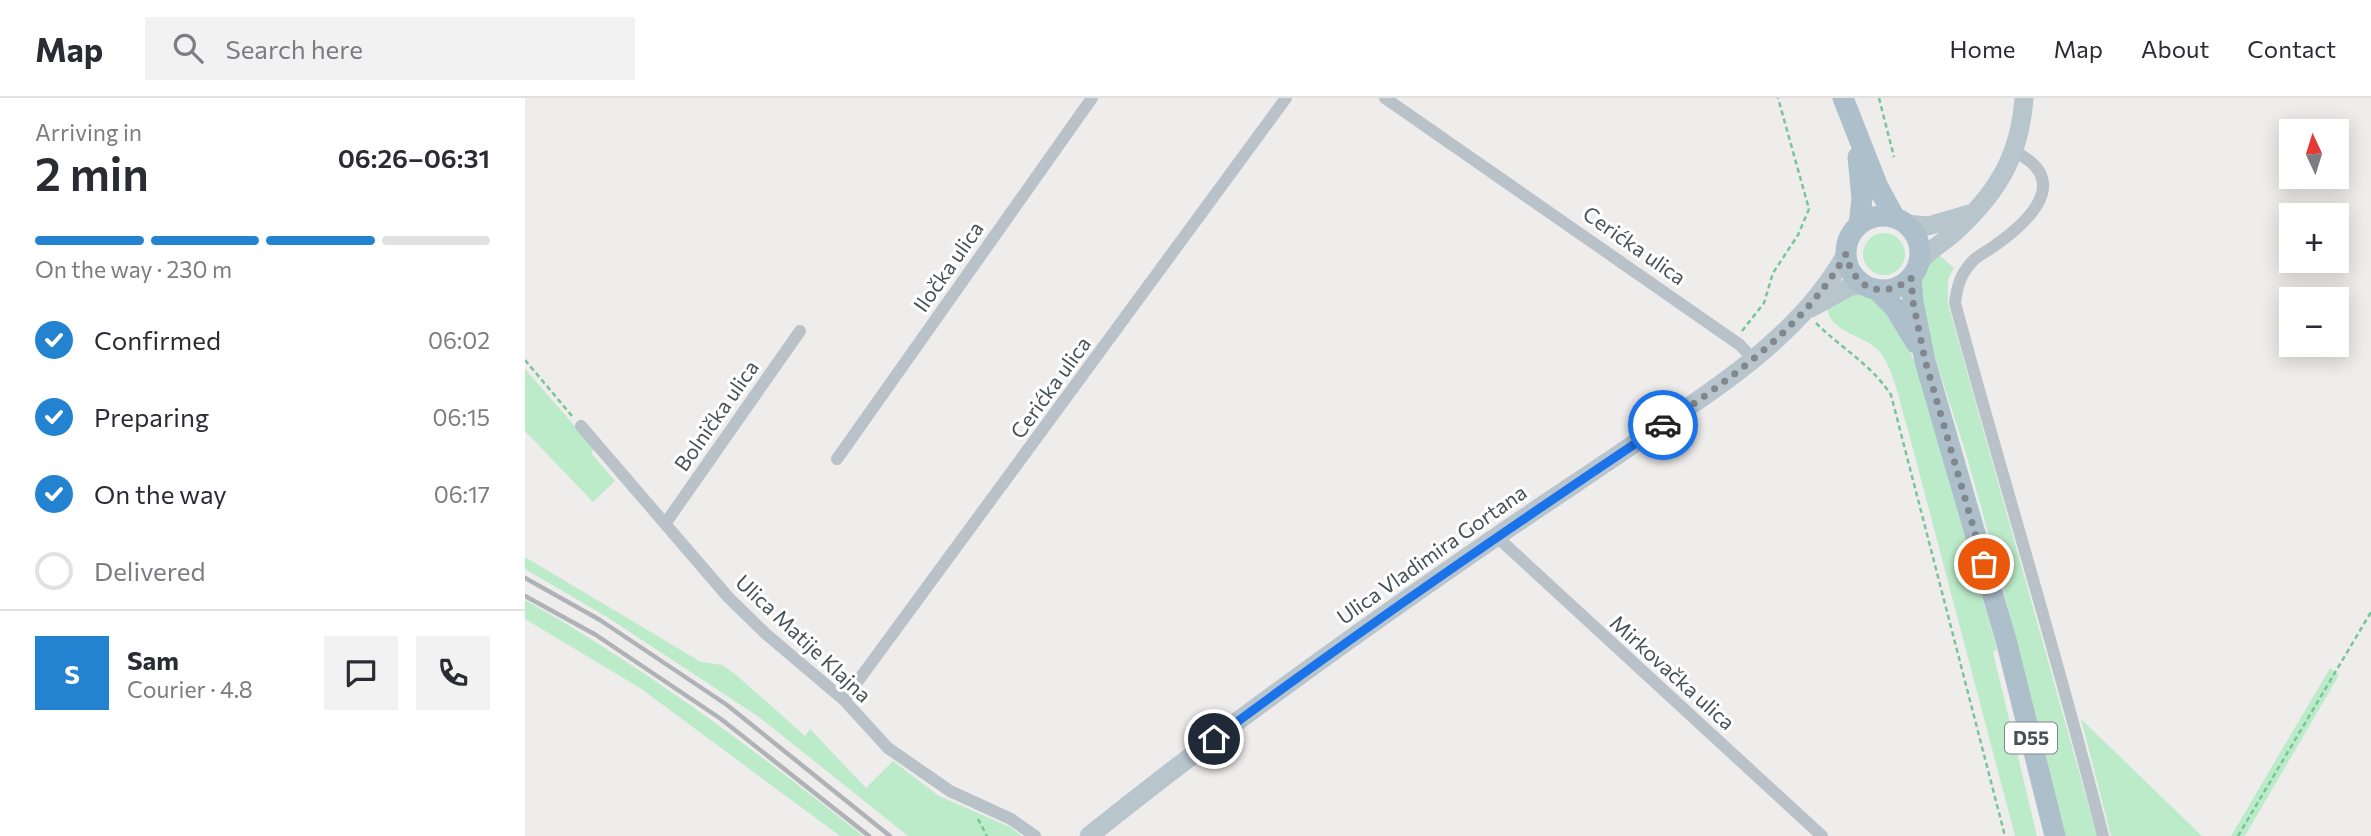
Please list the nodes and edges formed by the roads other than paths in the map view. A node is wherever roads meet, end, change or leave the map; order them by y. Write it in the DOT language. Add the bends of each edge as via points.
graph roads {
  1 [pos="1092,98"];
  2 [pos="1286,98"];
  3 [pos="1385,98"];
  4 [pos="1843,98"];
  5 [pos="2024,98"];
  6 [pos="1855,133"];
  7 [pos="2015,152"];
  8 [pos="1974,212"];
  9 [pos="1901,221"];
  10 [pos="1859,225"];
  11 [pos="1846,254"];
  12 [pos="1915,271"];
  13 [pos="1870,287"];
  14 [pos="1801,313"];
  15 [pos="800,331"];
  16 [pos="1753,359"];
  17 [pos="1925,360"];
  18 [pos="581,426"];
  19 [pos="837,459"];
  20 [pos="665,524"];
  21 [pos="1497,537"];
  22 [pos="844,700"];
  23 [pos="1035,836"];
  24 [pos="1089,836"];
  25 [pos="1822,836"];
  26 [pos="2055,836"];
  27 [pos="2103,836"];
  1 -- 19 [label="street, Iločka ulica"];
  2 -- 22 [label="street, Cerićka ulica"];
  3 -- 16 [label="street, Cerićka ulica" via="1734,341"];
  4 -- 6 [label="main road, D55"];
  5 -- 7 [label="main road"];
  6 -- 9 [label="main road, D55" via="1882,196"];
  6 -- 10 [label="main road, D55" via="1862,199"];
  7 -- 8 [label="main road" via="2002,178"];
  7 -- 27 [label="street" via="2039,169 2044,188 2040,200 2000,243 1972,262 1958,282 1955,303 2067,691"];
  8 -- 9 [label="main road" via="1928,226"];
  8 -- 12 [label="main road" via="1927,253"];
  9 -- 10 [label="main road" via="1882,216"];
  9 -- 12 [label="main road, D55" via="1919,242"];
  10 -- 11 [label="main road, D55" via="1847,243"];
  11 -- 13 [label="main road, D55" via="1854,276"];
  11 -- 14 [label="main road, Ulica Vladimira Gortana"];
  12 -- 13 [label="main road" via="1901,286 1889,290"];
  12 -- 17 [label="main road, D55" via="1913,302"];
  13 -- 14 [label="main road, Ulica Vladimira Gortana" via="1851,286"];
  13 -- 17 [label="main road, D55" via="1895,308"];
  14 -- 16 [label="main road, Ulica Vladimira Gortana"];
  15 -- 20 [label="street, Bolnička ulica"];
  16 -- 21 [label="main road, Ulica Vladimira Gortana"];
  17 -- 26 [label="main road, D55" via="2006,640"];
  18 -- 20 [label="street, Ulica Matije Klajna"];
  20 -- 22 [label="street, Ulica Matije Klajna" via="728,597"];
  21 -- 24 [label="main road, Ulica Vladimira Gortana" via="1301,674"];
  21 -- 25 [label="street, Mirkovačka ulica"];
  22 -- 23 [label="street, Ulica Matije Klajna" via="888,748 915,769"];
}
